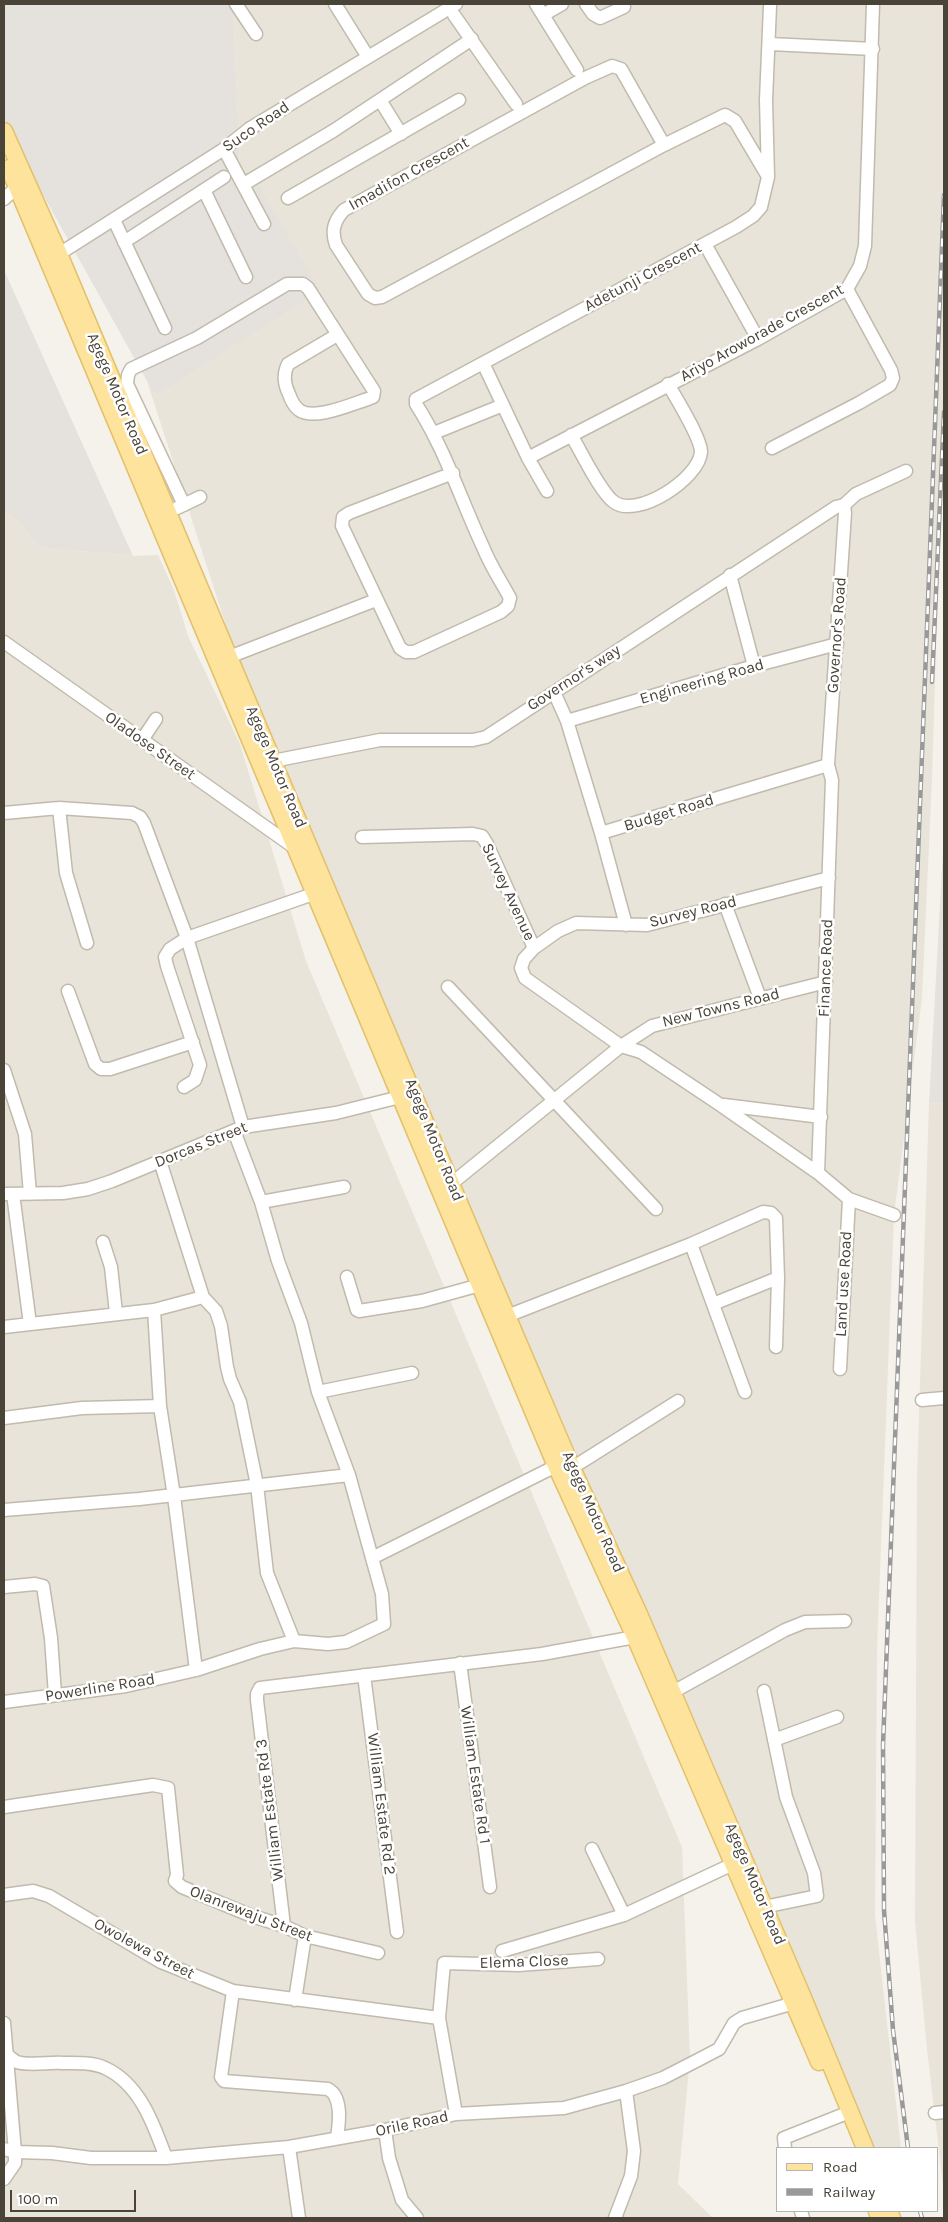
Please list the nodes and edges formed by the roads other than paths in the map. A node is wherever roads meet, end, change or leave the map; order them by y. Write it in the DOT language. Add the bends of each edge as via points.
graph roads {
  1 [pos="236,4"];
  2 [pos="335,4"];
  3 [pos="562,4"];
  4 [pos="586,4"];
  5 [pos="873,4"];
  6 [pos="770,6"];
  7 [pos="615,8"];
  8 [pos="540,9"];
  9 [pos="455,10"];
  10 [pos="256,34"];
  11 [pos="472,39"];
  12 [pos="770,44"];
  13 [pos="873,48"];
  14 [pos="368,57"];
  15 [pos="577,70"];
  16 [pos="380,100"];
  17 [pos="459,100"];
  18 [pos="516,104"];
  19 [pos="4,131"];
  20 [pos="401,134"];
  21 [pos="664,145"];
  22 [pos="224,149"];
  23 [pos="4,157"];
  24 [pos="224,177"];
  25 [pos="768,177"];
  26 [pos="244,184"];
  27 [pos="17,187"];
  28 [pos="204,190"];
  29 [pos="288,198"];
  30 [pos="4,199"];
  31 [pos="114,220"];
  32 [pos="264,224"];
  33 [pos="124,242"];
  34 [pos="705,244"];
  35 [pos="59,254"];
  36 [pos="246,277"];
  37 [pos="847,289"];
  38 [pos="165,328"];
  39 [pos="337,335"];
  40 [pos="758,338"];
  41 [pos="483,363"];
  42 [pos="668,384"];
  43 [pos="503,405"];
  44 [pos="434,433"];
  45 [pos="571,435"];
  46 [pos="772,448"];
  47 [pos="528,458"];
  48 [pos="906,471"];
  49 [pos="453,473"];
  50 [pos="547,491"];
  51 [pos="200,497"];
  52 [pos="184,504"];
  53 [pos="844,505"];
  54 [pos="161,515"];
  55 [pos="730,576"];
  56 [pos="376,600"];
  57 [pos="4,642"];
  58 [pos="837,644"];
  59 [pos="229,657"];
  60 [pos="754,666"];
  61 [pos="554,692"];
  62 [pos="156,719"];
  63 [pos="567,721"];
  64 [pos="142,740"];
  65 [pos="273,761"];
  66 [pos="828,765"];
  67 [pos="59,808"];
  68 [pos="4,813"];
  69 [pos="600,833"];
  70 [pos="362,837"];
  71 [pos="303,849"];
  72 [pos="829,878"];
  73 [pos="316,893"];
  74 [pos="726,904"];
  75 [pos="626,925"];
  76 [pos="187,938"];
  77 [pos="87,943"];
  78 [pos="534,948"];
  79 [pos="826,982"];
  80 [pos="448,986"];
  81 [pos="68,991"];
  82 [pos="760,998"];
  83 [pos="193,1042"];
  84 [pos="621,1046"];
  85 [pos="4,1070"];
  86 [pos="6,1086"];
  87 [pos="184,1087"];
  88 [pos="407,1095"];
  89 [pos="555,1099"];
  90 [pos="719,1104"];
  91 [pos="821,1117"];
  92 [pos="238,1129"];
  93 [pos="160,1162"];
  94 [pos="818,1173"];
  95 [pos="452,1184"];
  96 [pos="344,1187"];
  97 [pos="8,1194"];
  98 [pos="30,1194"];
  99 [pos="849,1199"];
  100 [pos="261,1202"];
  101 [pos="656,1209"];
  102 [pos="894,1216"];
  103 [pos="103,1242"];
  104 [pos="692,1244"];
  105 [pos="347,1278"];
  106 [pos="778,1278"];
  107 [pos="480,1285"];
  108 [pos="203,1297"];
  109 [pos="713,1304"];
  110 [pos="154,1310"];
  111 [pos="116,1313"];
  112 [pos="507,1316"];
  113 [pos="30,1324"];
  114 [pos="4,1327"];
  115 [pos="776,1347"];
  116 [pos="521,1364"];
  117 [pos="840,1369"];
  118 [pos="412,1373"];
  119 [pos="318,1392"];
  120 [pos="745,1392"];
  121 [pos="944,1398"];
  122 [pos="922,1400"];
  123 [pos="678,1401"];
  124 [pos="160,1406"];
  125 [pos="4,1418"];
  126 [pos="564,1467"];
  127 [pos="350,1476"];
  128 [pos="257,1486"];
  129 [pos="174,1496"];
  130 [pos="4,1510"];
  131 [pos="372,1558"];
  132 [pos="4,1587"];
  133 [pos="844,1621"];
  134 [pos="635,1637"];
  135 [pos="294,1641"];
  136 [pos="460,1664"];
  137 [pos="196,1670"];
  138 [pos="364,1675"];
  139 [pos="764,1691"];
  140 [pos="673,1692"];
  141 [pos="55,1695"];
  142 [pos="4,1702"];
  143 [pos="837,1717"];
  144 [pos="774,1740"];
  145 [pos="4,1807"];
  146 [pos="592,1849"];
  147 [pos="733,1864"];
  148 [pos="490,1887"];
  149 [pos="4,1895"];
  150 [pos="764,1907"];
  151 [pos="624,1915"];
  152 [pos="284,1926"];
  153 [pos="397,1932"];
  154 [pos="305,1936"];
  155 [pos="502,1951"];
  156 [pos="378,1953"];
  157 [pos="598,1959"];
  158 [pos="233,1991"];
  159 [pos="295,2000"];
  160 [pos="799,2002"];
  161 [pos="438,2018"];
  162 [pos="4,2023"];
  163 [pos="6,2054"];
  164 [pos="626,2091"];
  165 [pos="456,2114"];
  166 [pos="842,2115"];
  167 [pos="385,2130"];
  168 [pos="337,2138"];
  169 [pos="785,2147"];
  170 [pos="854,2147"];
  171 [pos="865,2147"];
  172 [pos="289,2148"];
  173 [pos="9,2150"];
  174 [pos="166,2158"];
  175 [pos="4,2179"];
  176 [pos="299,2218"];
  177 [pos="417,2218"];
  178 [pos="615,2218"];
  1 -- 10 [label="street"];
  2 -- 14 [label="street"];
  3 -- 8 [label="street"];
  4 -- 7 [label="street" via="600,18"];
  5 -- 13 [label="street, Ariyo Aroworade Crescent"];
  6 -- 12 [label="street, Adetunji Crescent"];
  8 -- 15 [label="street"];
  9 -- 11 [label="street"];
  9 -- 14 [label="street, Suco Road"];
  11 -- 16 [label="street"];
  11 -- 18 [label="street"];
  12 -- 13 [label="street"];
  12 -- 25 [label="street, Adetunji Crescent" via="766,100"];
  13 -- 37 [label="street, Ariyo Aroworade Crescent" via="865,246 860,266"];
  14 -- 22 [label="street, Suco Road" via="249,129"];
  16 -- 20 [label="street"];
  16 -- 26 [label="street" via="333,132"];
  17 -- 20 [label="street"];
  19 -- 35 [label="main road, Agege Motor Road"];
  20 -- 29 [label="street"];
  21 -- 21 [label="street, Imadifon Crescent" via="382,297 368,294 333,236 336,221 344,210 612,66 621,69"];
  21 -- 25 [label="street, Imadifon Crescent" via="725,115 735,121"];
  22 -- 26 [label="street"];
  22 -- 31 [label="street, Suco Road"];
  23 -- 27 [label="main road, Agege Motor Road"];
  24 -- 28 [label="street"];
  25 -- 34 [label="street, Adetunji Crescent" via="761,207 753,216"];
  26 -- 32 [label="street"];
  27 -- 30 [label="street"];
  27 -- 54 [label="main road, Agege Motor Road"];
  28 -- 33 [label="street"];
  28 -- 36 [label="street"];
  31 -- 33 [label="street"];
  31 -- 35 [label="street, Suco Road"];
  33 -- 38 [label="street"];
  34 -- 40 [label="street"];
  34 -- 41 [label="street, Adetunji Crescent"];
  35 -- 54 [label="main road, Agege Motor Road"];
  37 -- 40 [label="street, Ariyo Aroworade Crescent"];
  37 -- 46 [label="street" via="894,378 890,385 859,403"];
  39 -- 39 [label="street" via="288,364 285,369 286,387 300,411 315,414 373,396 374,392"];
  39 -- 52 [label="street" via="308,288 302,284 288,284 197,338 131,369 127,384"];
  40 -- 42 [label="street, Ariyo Aroworade Crescent"];
  41 -- 43 [label="street"];
  41 -- 44 [label="street, Adetunji Crescent" via="416,399"];
  42 -- 45 [label="street, Ariyo Aroworade Crescent"];
  42 -- 45 [label="street" via="701,450 699,462 688,476 660,498 623,506 615,503"];
  43 -- 44 [label="street"];
  43 -- 47 [label="street"];
  44 -- 49 [label="street, Adetunji Crescent"];
  45 -- 47 [label="street, Ariyo Aroworade Crescent"];
  47 -- 50 [label="street"];
  48 -- 53 [label="street, Governor's way" via="856,494"];
  49 -- 56 [label="street, Adetunji Crescent" via="343,517 342,526"];
  49 -- 56 [label="street, Adetunji Crescent" via="483,549 510,598 508,606 414,652 406,652 400,648"];
  51 -- 52 [label="street"];
  52 -- 54 [label="street"];
  53 -- 55 [label="street, Governor's way" via="836,507"];
  53 -- 58 [label="street, Governor's Road"];
  54 -- 59 [label="main road, Agege Motor Road"];
  54 -- 71 [label="main road, Agege Motor Road"];
  55 -- 60 [label="street"];
  55 -- 61 [label="street, Governor's way"];
  56 -- 59 [label="street"];
  57 -- 64 [label="street, Oladose Street"];
  58 -- 60 [label="street, Engineering Road"];
  58 -- 66 [label="street, Governor's Road"];
  59 -- 65 [label="main road, Agege Motor Road"];
  60 -- 63 [label="street, Engineering Road"];
  61 -- 63 [label="street"];
  61 -- 65 [label="street, Governor's way" via="486,737 473,740 380,740"];
  62 -- 64 [label="street"];
  63 -- 69 [label="street"];
  64 -- 71 [label="street, Oladose Street"];
  65 -- 71 [label="main road, Agege Motor Road"];
  66 -- 69 [label="street, Budget Road"];
  66 -- 72 [label="street, Finance Road" via="832,780"];
  67 -- 68 [label="street"];
  67 -- 76 [label="street" via="132,813 140,817"];
  67 -- 77 [label="street" via="66,873"];
  69 -- 75 [label="street"];
  70 -- 78 [label="street, Survey Avenue" via="482,836"];
  71 -- 73 [label="main road, Agege Motor Road"];
  71 -- 88 [label="main road, Agege Motor Road"];
  72 -- 74 [label="street, Survey Road"];
  72 -- 79 [label="street, Finance Road"];
  73 -- 76 [label="street"];
  73 -- 88 [label="main road, Agege Motor Road"];
  74 -- 75 [label="street, Survey Road" via="647,925"];
  74 -- 82 [label="street"];
  75 -- 78 [label="street, Survey Road" via="576,923"];
  76 -- 83 [label="street" via="170,949 165,957"];
  76 -- 92 [label="street"];
  78 -- 84 [label="street, Survey Road" via="521,968 525,978"];
  79 -- 82 [label="street, New Towns Road"];
  79 -- 91 [label="street, Finance Road"];
  80 -- 89 [label="street"];
  81 -- 83 [label="street" via="95,1064 101,1069 110,1069"];
  82 -- 84 [label="street, New Towns Road" via="652,1026"];
  83 -- 87 [label="street" via="200,1065 199,1073"];
  84 -- 89 [label="street, New Towns Road"];
  84 -- 90 [label="street" via="641,1052"];
  85 -- 86 [label="street"];
  86 -- 98 [label="street" via="25,1134"];
  88 -- 92 [label="street, Dorcas Street" via="336,1113"];
  88 -- 95 [label="main road, Agege Motor Road"];
  88 -- 107 [label="main road, Agege Motor Road"];
  89 -- 95 [label="street, New Towns Road"];
  89 -- 101 [label="street"];
  90 -- 91 [label="street"];
  90 -- 94 [label="street"];
  91 -- 94 [label="street, Finance Road"];
  92 -- 93 [label="street, Dorcas Street"];
  92 -- 100 [label="street"];
  93 -- 98 [label="street, Dorcas Street" via="88,1189"];
  93 -- 108 [label="street"];
  94 -- 99 [label="street"];
  95 -- 112 [label="main road, Agege Motor Road"];
  96 -- 100 [label="street"];
  97 -- 98 [label="street, Dorcas Street"];
  97 -- 113 [label="street"];
  99 -- 102 [label="street"];
  99 -- 117 [label="street, Land use Road"];
  100 -- 119 [label="street" via="301,1323"];
  103 -- 111 [label="street" via="111,1266"];
  104 -- 106 [label="street" via="763,1212 771,1212 776,1218"];
  104 -- 109 [label="street"];
  104 -- 112 [label="street"];
  105 -- 107 [label="street" via="359,1311 422,1301"];
  106 -- 109 [label="street"];
  106 -- 115 [label="street"];
  107 -- 116 [label="main road, Agege Motor Road"];
  108 -- 110 [label="street"];
  108 -- 128 [label="street" via="216,1311 221,1326 230,1379 240,1402"];
  109 -- 120 [label="street"];
  110 -- 111 [label="street"];
  110 -- 124 [label="street"];
  111 -- 113 [label="street"];
  112 -- 116 [label="main road, Agege Motor Road"];
  113 -- 114 [label="street"];
  116 -- 126 [label="main road, Agege Motor Road"];
  118 -- 119 [label="street"];
  119 -- 127 [label="street"];
  121 -- 122 [label="street"];
  123 -- 126 [label="street"];
  124 -- 125 [label="street" via="82,1408"];
  124 -- 129 [label="street"];
  126 -- 131 [label="street"];
  126 -- 134 [label="main road, Agege Motor Road"];
  126 -- 140 [label="main road, Agege Motor Road" via="633,1600"];
  127 -- 128 [label="street"];
  127 -- 131 [label="street"];
  128 -- 129 [label="street"];
  128 -- 135 [label="street" via="267,1573"];
  129 -- 130 [label="street"];
  129 -- 137 [label="street"];
  131 -- 135 [label="street, Powerline Road" via="382,1594 384,1624 346,1642"];
  132 -- 141 [label="street" via="43,1586"];
  133 -- 140 [label="street" via="805,1622 784,1630"];
  134 -- 136 [label="street" via="542,1654"];
  134 -- 147 [label="main road, Agege Motor Road"];
  135 -- 137 [label="street, Powerline Road"];
  136 -- 138 [label="street"];
  136 -- 148 [label="street, William Estate Rd 1"];
  137 -- 141 [label="street, Powerline Road" via="126,1686"];
  138 -- 152 [label="street, William Estate Rd 3" via="260,1688 257,1694"];
  138 -- 153 [label="street, William Estate Rd 2"];
  139 -- 144 [label="street"];
  140 -- 150 [label="main road, Agege Motor Road"];
  141 -- 142 [label="street, Powerline Road"];
  143 -- 144 [label="street"];
  144 -- 150 [label="street" via="786,1798 814,1873 817,1896"];
  145 -- 152 [label="street, Olanrewaju Street" via="152,1785 168,1788 177,1875 175,1882 201,1896"];
  146 -- 151 [label="street"];
  147 -- 151 [label="street"];
  147 -- 160 [label="main road, Agege Motor Road"];
  149 -- 158 [label="street, Owolewa Street" via="33,1892 49,1896 161,1962"];
  150 -- 160 [label="main road, Agege Motor Road"];
  151 -- 155 [label="street"];
  152 -- 154 [label="street, Olanrewaju Street"];
  154 -- 156 [label="street, Olanrewaju Street"];
  154 -- 159 [label="street"];
  157 -- 161 [label="street, Elema Close" via="520,1965 444,1963"];
  158 -- 159 [label="street, Owolewa Street"];
  158 -- 168 [label="street" via="221,2077 224,2081 334,2092 339,2120"];
  159 -- 161 [label="street, Owolewa Street"];
  160 -- 164 [label="street, Orile Road" via="742,2018 734,2023 719,2049 663,2078"];
  160 -- 166 [label="main road, Agege Motor Road"];
  160 -- 171 [label="main road, Agege Motor Road"];
  161 -- 165 [label="street"];
  162 -- 163 [label="street"];
  163 -- 173 [label="street"];
  163 -- 174 [label="street" via="18,2062 91,2064 115,2074 129,2086 154,2122"];
  164 -- 165 [label="street, Orile Road" via="564,2108"];
  164 -- 178 [label="street" via="634,2152 631,2176"];
  165 -- 167 [label="street, Orile Road"];
  166 -- 169 [label="street" via="784,2138"];
  166 -- 170 [label="main road, Agege Motor Road"];
  167 -- 168 [label="street, Orile Road"];
  167 -- 177 [label="street" via="389,2158 402,2200"];
  168 -- 172 [label="street, Orile Road"];
  172 -- 174 [label="street, Orile Road"];
  172 -- 176 [label="street"];
  173 -- 174 [label="street, Orile Road" via="91,2158"];
  173 -- 175 [label="street" via="15,2163"];
}
